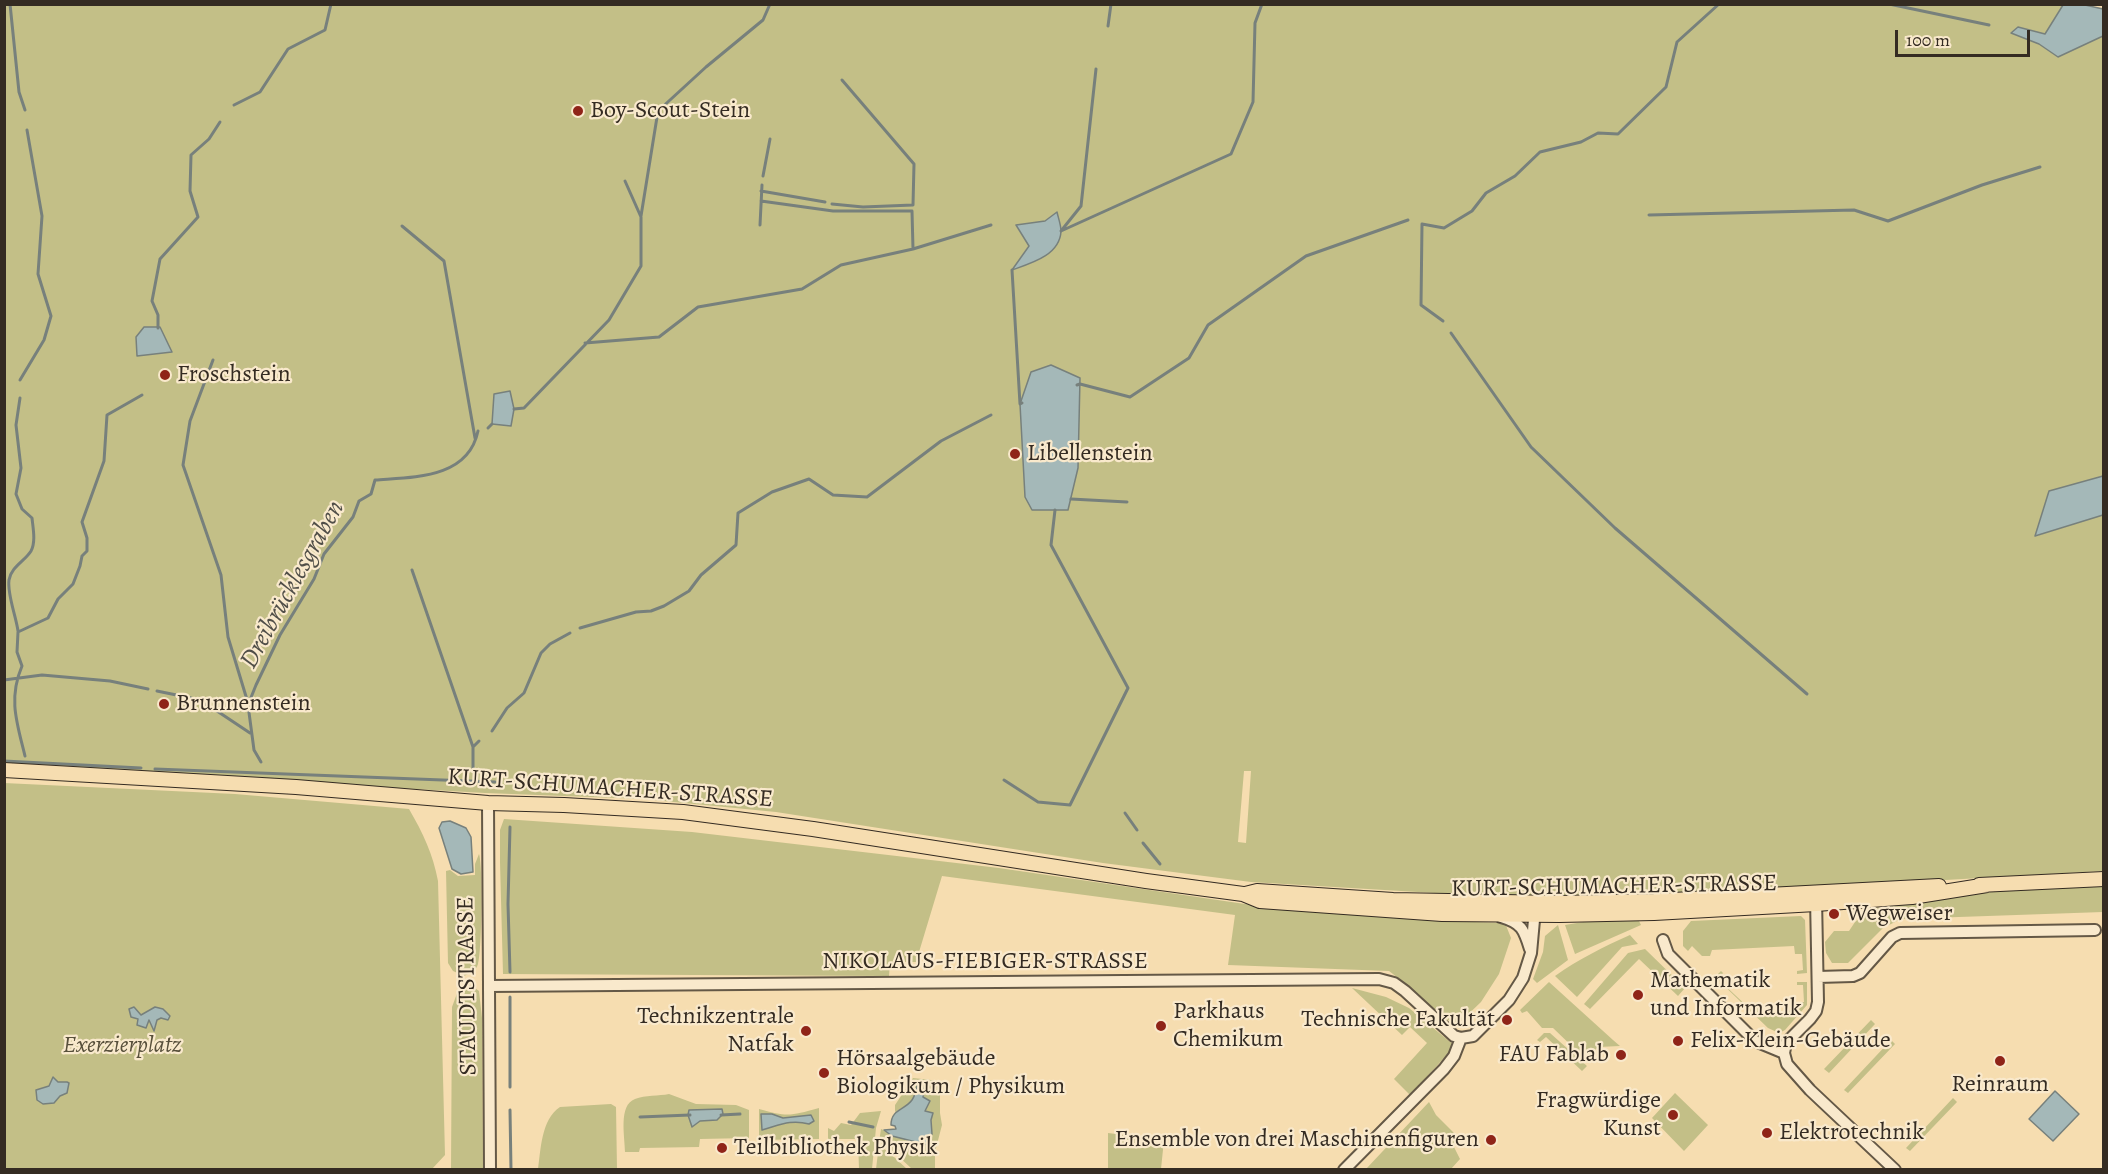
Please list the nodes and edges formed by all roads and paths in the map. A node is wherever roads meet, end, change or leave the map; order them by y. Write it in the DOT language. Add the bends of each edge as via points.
graph roads {
  1 [pos="4,770"];
  2 [pos="488,803"];
  3 [pos="2103,879"];
  4 [pos="1243,894"];
  5 [pos="1816,898"];
  6 [pos="1535,909"];
  7 [pos="1489,914"];
  8 [pos="2095,930"];
  9 [pos="1663,940"];
  10 [pos="1531,952"];
  11 [pos="1818,977"];
  12 [pos="489,986"];
  13 [pos="1461,1038"];
  14 [pos="1784,1053"];
  15 [pos="490,1170"];
  16 [pos="1344,1170"];
  17 [pos="1894,1170"];
  1 -- 2 [label="main road, KURT-SCHUMACHER-STRASSE"];
  2 -- 4 [label="main road, KURT-SCHUMACHER-STRASSE" via="712,815"];
  2 -- 12 [label="street, STAUDTSTRASSE"];
  3 -- 5 [label="main road, KURT-SCHUMACHER-STRASSE" via="1932,886"];
  4 -- 6 [label="main road, KURT-SCHUMACHER-STRASSE" via="1257,891"];
  4 -- 7 [label="main road, KURT-SCHUMACHER-STRASSE" via="1260,901 1333,907"];
  5 -- 6 [label="main road, KURT-SCHUMACHER-STRASSE" via="1654,913"];
  5 -- 11 [label="street"];
  6 -- 7 [label="main road, KURT-SCHUMACHER-STRASSE"];
  6 -- 10 [label="street"];
  7 -- 10 [label="street" via="1513,920 1524,930"];
  8 -- 11 [label="street" via="1900,933 1860,973"];
  9 -- 14 [label="street" via="1668,954 1755,1041"];
  10 -- 13 [label="street" via="1523,978 1509,999 1473,1036"];
  11 -- 14 [label="street" via="1816,1011 1786,1043"];
  12 -- 13 [label="street, NIKOLAUS-FIEBIGER-STRASSE" via="1379,979 1394,983 1447,1032"];
  12 -- 15 [label="street, STAUDTSTRASSE"];
  13 -- 16 [label="street" via="1444,1069"];
  14 -- 17 [label="street" via="1786,1064 1798,1078"];
}
